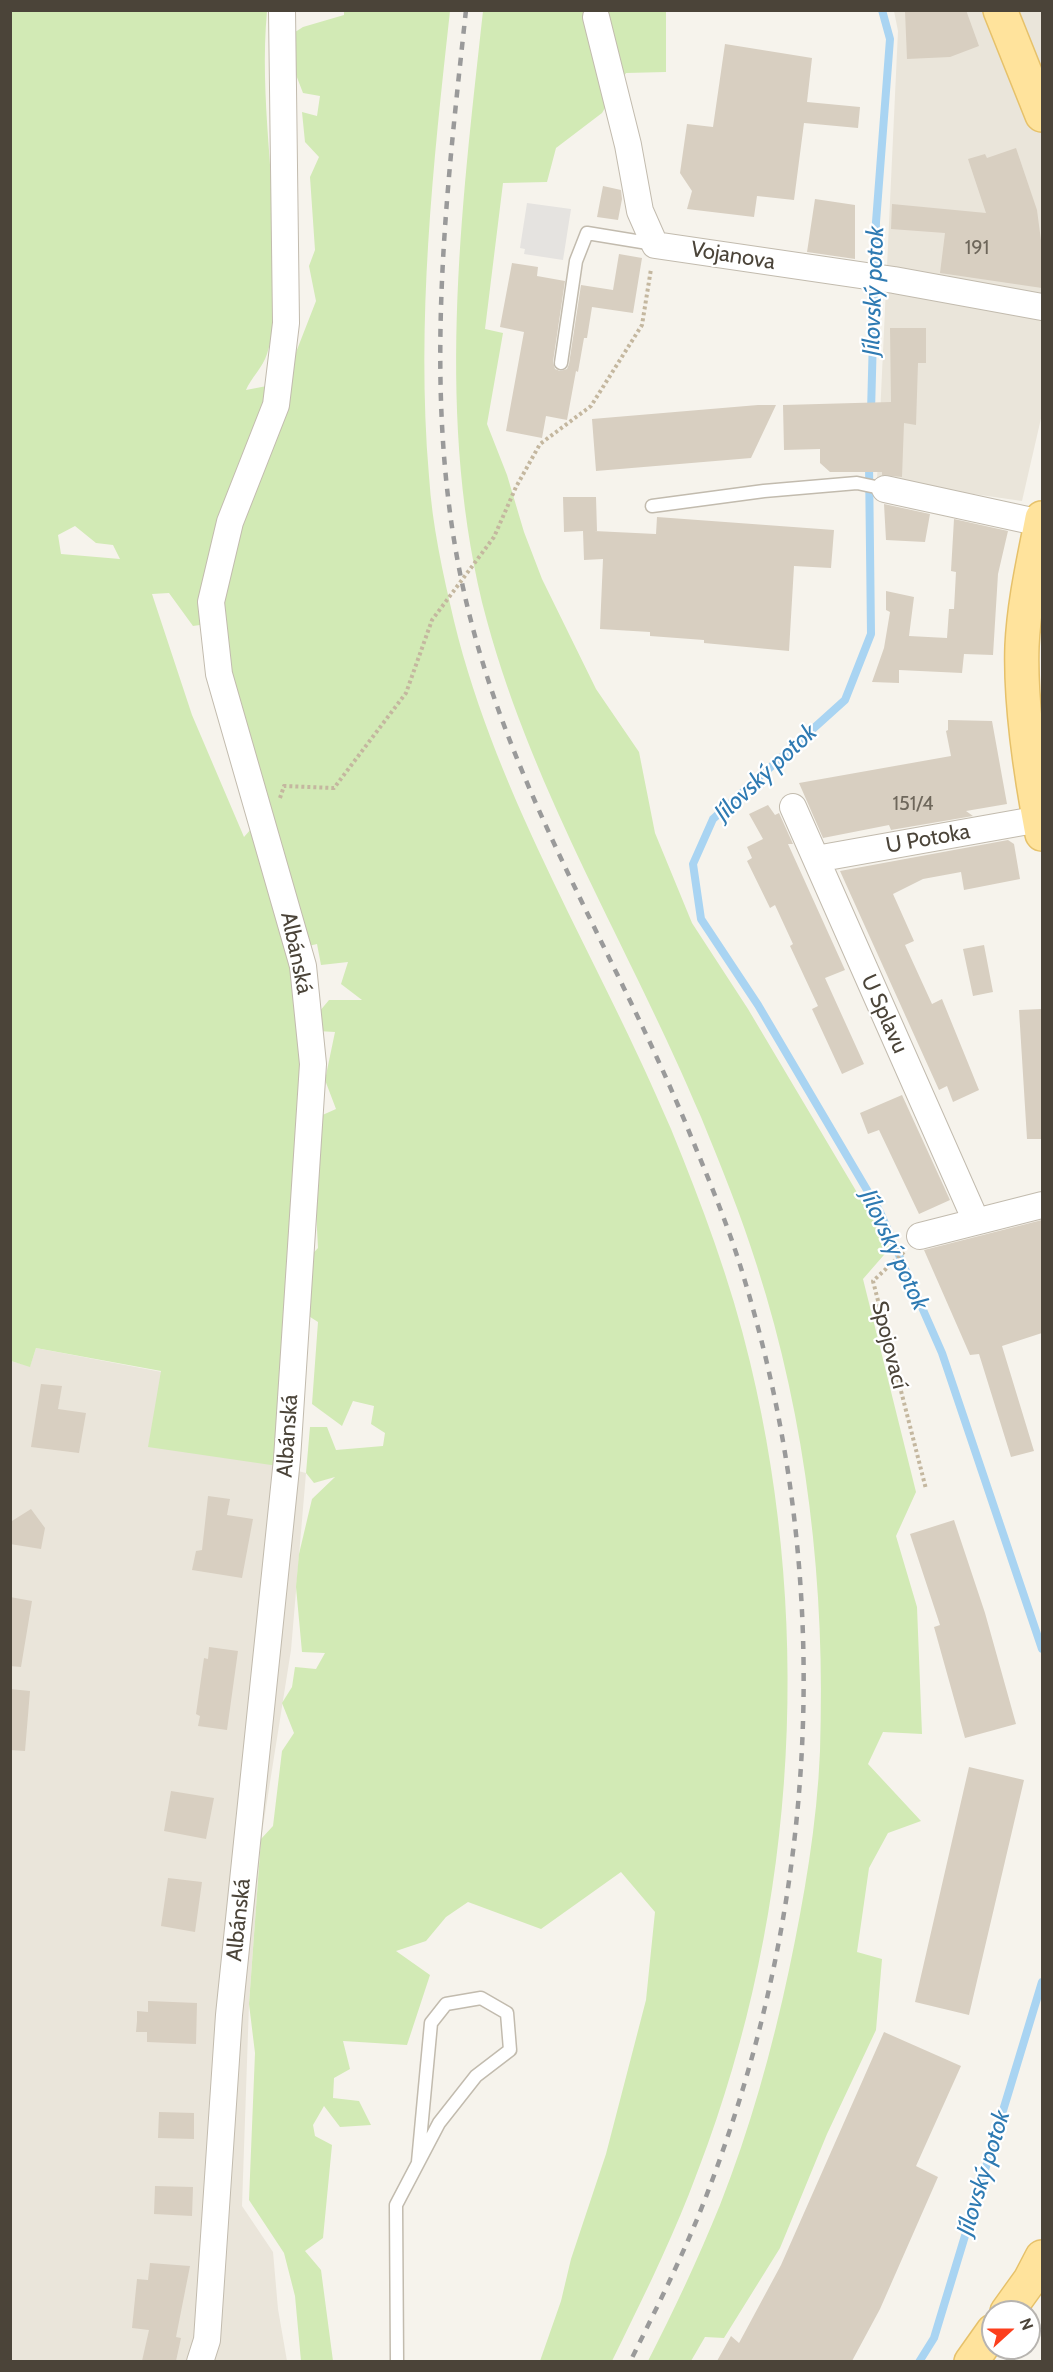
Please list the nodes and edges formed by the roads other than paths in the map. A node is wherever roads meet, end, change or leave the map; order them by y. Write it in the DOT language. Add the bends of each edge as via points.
graph roads {
  1 [pos="282,10"];
  2 [pos="1000,10"];
  3 [pos="596,17"];
  4 [pos="1042,115"];
  5 [pos="655,244"];
  6 [pos="1042,307"];
  7 [pos="561,363"];
  8 [pos="885,489"];
  9 [pos="652,506"];
  10 [pos="1042,520"];
  11 [pos="793,807"];
  12 [pos="1042,824"];
  13 [pos="816,860"];
  14 [pos="1042,1205"];
  15 [pos="976,1221"];
  16 [pos="920,1236"];
  17 [pos="418,2162"];
  18 [pos="1042,2257"];
  19 [pos="1016,2300"];
  20 [pos="981,2347"];
  21 [pos="200,2361"];
  22 [pos="397,2361"];
  23 [pos="971,2361"];
  1 -- 21 [label="street, Albánská" via="286,323 276,405 230,522 211,602 219,674 303,966 313,1064 287,1459 229,2014 207,2340"];
  2 -- 4 [label="main road"];
  3 -- 5 [label="street" via="640,211"];
  5 -- 6 [label="street, Vojanova"];
  5 -- 7 [label="lane" via="587,233 576,261"];
  8 -- 9 [label="lane" via="857,483"];
  8 -- 10 [label="street"];
  10 -- 12 [label="main road" via="1022,647 1023,683"];
  11 -- 13 [label="street, U Splavu"];
  12 -- 13 [label="street, U Potoka"];
  13 -- 15 [label="street, U Splavu"];
  14 -- 15 [label="street"];
  15 -- 16 [label="street"];
  17 -- 17 [label="lane" via="439,2123 476,2076 510,2049 507,2013 481,1998 446,2004 431,2023"];
  17 -- 22 [label="lane" via="396,2205"];
  18 -- 19 [label="main road"];
  20 -- 23 [label="main road"];
}
